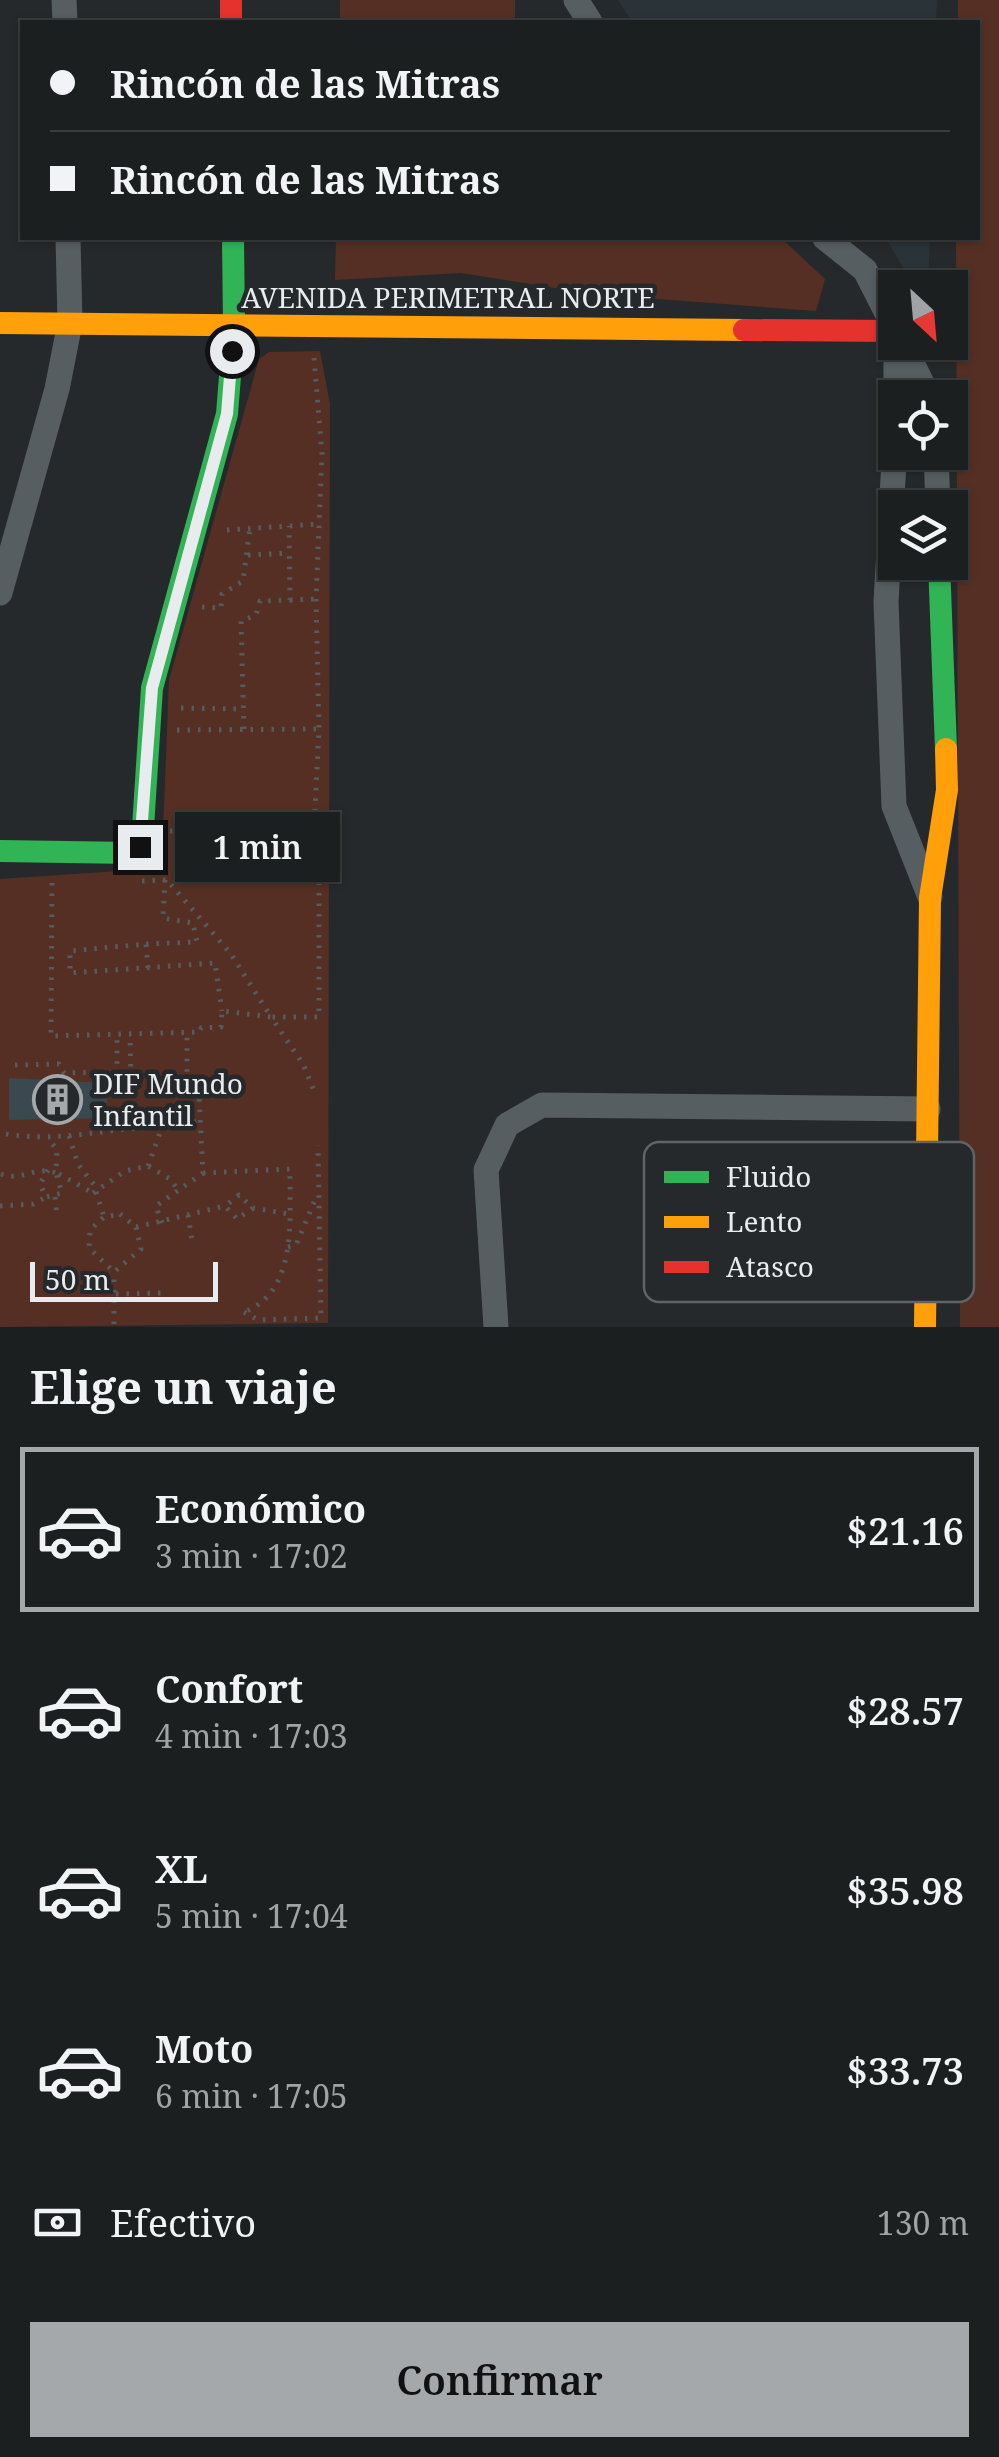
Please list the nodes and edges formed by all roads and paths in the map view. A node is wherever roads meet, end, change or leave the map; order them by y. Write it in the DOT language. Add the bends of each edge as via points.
graph roads {
  1 [pos="68,240"];
  2 [pos="233,240"];
  3 [pos="828,240"];
  4 [pos="878,296"];
  5 [pos="0,323"];
  6 [pos="70,323"];
  7 [pos="234,326"];
  8 [pos="878,330"];
  9 [pos="302,358"];
  10 [pos="894,470"];
  11 [pos="318,524"];
  12 [pos="290,526"];
  13 [pos="250,528"];
  14 [pos="219,530"];
  15 [pos="290,553"];
  16 [pos="247,555"];
  17 [pos="941,580"];
  18 [pos="206,588"];
  19 [pos="0,593"];
  20 [pos="316,599"];
  21 [pos="290,600"];
  22 [pos="201,607"];
  23 [pos="196,624"];
  24 [pos="243,708"];
  25 [pos="319,728"];
  26 [pos="244,729"];
  27 [pos="172,730"];
  28 [pos="171,746"];
  29 [pos="166,814"];
  30 [pos="263,829"];
  31 [pos="227,830"];
  32 [pos="314,830"];
  33 [pos="0,851"];
  34 [pos="167,880"];
  35 [pos="128,881"];
  36 [pos="319,881"];
  37 [pos="69,883"];
  38 [pos="930,898"];
  39 [pos="146,944"];
  40 [pos="148,968"];
  41 [pos="222,1011"];
  42 [pos="271,1017"];
  43 [pos="187,1033"];
  44 [pos="130,1035"];
  45 [pos="116,1036"];
  46 [pos="15,1065"];
  47 [pos="314,1092"];
  48 [pos="928,1109"];
  49 [pos="198,1121"];
  50 [pos="124,1129"];
  51 [pos="161,1130"];
  52 [pos="6,1134"];
  53 [pos="69,1136"];
  54 [pos="49,1140"];
  55 [pos="928,1142"];
  56 [pos="318,1144"];
  57 [pos="148,1166"];
  58 [pos="48,1170"];
  59 [pos="56,1173"];
  60 [pos="203,1173"];
  61 [pos="1,1174"];
  62 [pos="179,1191"];
  63 [pos="93,1194"];
  64 [pos="46,1197"];
  65 [pos="55,1197"];
  66 [pos="316,1198"];
  67 [pos="0,1206"];
  68 [pos="225,1206"];
  69 [pos="253,1208"];
  70 [pos="289,1214"];
  71 [pos="58,1215"];
  72 [pos="188,1216"];
  73 [pos="104,1217"];
  74 [pos="162,1223"];
  75 [pos="136,1227"];
  76 [pos="192,1240"];
  77 [pos="288,1247"];
  78 [pos="114,1272"];
  79 [pos="162,1293"];
  80 [pos="116,1294"];
  81 [pos="925,1302"];
  82 [pos="114,1324"];
  83 [pos="496,1327"];
  84 [pos="925,1327"];
  1 -- 6 [label="street"];
  2 -- 7 [label="street"];
  3 -- 4 [label="street" via="865,270"];
  5 -- 6 [label="street, AVENIDA PERIMETRAL NORTE"];
  6 -- 7 [label="street, AVENIDA PERIMETRAL NORTE"];
  6 -- 19 [label="street"];
  7 -- 8 [label="street, AVENIDA PERIMETRAL NORTE"];
  7 -- 33 [label="street" via="227,414 152,688 140,847"];
  9 -- 11 [label="path" via="316,358"];
  10 -- 38 [label="street" via="886,602 894,806"];
  11 -- 12 [label="path"];
  11 -- 20 [label="path"];
  12 -- 13 [label="path"];
  12 -- 15 [label="path"];
  13 -- 14 [label="path"];
  13 -- 16 [label="path"];
  15 -- 16 [label="path"];
  15 -- 21 [label="path"];
  16 -- 22 [label="path" via="243,581 222,594 221,608"];
  17 -- 38 [label="street" via="947,790"];
  18 -- 22 [label="path"];
  20 -- 21 [label="path"];
  20 -- 25 [label="path"];
  21 -- 24 [label="path" via="260,601 256,615 241,621"];
  22 -- 23 [label="path"];
  24 -- 26 [label="path"];
  24 -- 27 [label="path" via="174,708"];
  25 -- 27 [label="path"];
  25 -- 32 [label="path"];
  27 -- 28 [label="path"];
  29 -- 31 [label="path" via="168,831"];
  30 -- 32 [label="path"];
  32 -- 36 [label="path"];
  34 -- 35 [label="path"];
  34 -- 36 [label="path"];
  34 -- 39 [label="path" via="163,918 193,922 197,942"];
  34 -- 42 [label="path" via="202,914"];
  36 -- 42 [label="path" via="318,1016"];
  37 -- 45 [label="path" via="49,883 51,1036"];
  38 -- 48 [label="street"];
  39 -- 40 [label="path"];
  39 -- 40 [label="path" via="70,952 70,973"];
  40 -- 41 [label="path" via="215,963"];
  41 -- 42 [label="path"];
  41 -- 43 [label="path" via="222,1027"];
  42 -- 47 [label="path"];
  43 -- 44 [label="path"];
  43 -- 49 [label="path" via="188,1079 198,1078"];
  44 -- 45 [label="path"];
  44 -- 50 [label="path"];
  45 -- 46 [label="path" via="118,1072"];
  48 -- 55 [label="street"];
  48 -- 83 [label="street" via="542,1105 506,1125 486,1170"];
  49 -- 51 [label="path"];
  49 -- 60 [label="path"];
  50 -- 51 [label="path"];
  50 -- 53 [label="path"];
  51 -- 57 [label="path"];
  52 -- 54 [label="path"];
  53 -- 54 [label="path"];
  53 -- 63 [label="path"];
  54 -- 59 [label="path" via="57,1148"];
  56 -- 66 [label="path"];
  57 -- 62 [label="path"];
  57 -- 63 [label="path" via="125,1172"];
  58 -- 59 [label="path"];
  58 -- 61 [label="path"];
  58 -- 64 [label="path" via="40,1184"];
  59 -- 63 [label="path"];
  59 -- 65 [label="path" via="62,1193"];
  60 -- 62 [label="path"];
  60 -- 70 [label="path" via="290,1168"];
  62 -- 74 [label="path" via="156,1206"];
  63 -- 73 [label="path"];
  64 -- 65 [label="path"];
  64 -- 67 [label="path"];
  65 -- 71 [label="path"];
  66 -- 77 [label="path" via="296,1245"];
  66 -- 77 [label="path" via="321,1318 258,1320 244,1312 272,1296"];
  68 -- 69 [label="path" via="239,1196"];
  68 -- 69 [label="path" via="237,1219"];
  68 -- 72 [label="path"];
  69 -- 70 [label="path"];
  70 -- 77 [label="path"];
  72 -- 74 [label="path"];
  72 -- 76 [label="path"];
  73 -- 75 [label="path" via="120,1214"];
  73 -- 78 [label="path" via="90,1230 89,1248"];
  74 -- 75 [label="path"];
  75 -- 78 [label="path" via="140,1249"];
  78 -- 80 [label="path"];
  79 -- 80 [label="path"];
  80 -- 82 [label="path"];
  81 -- 84 [label="street"];
}
